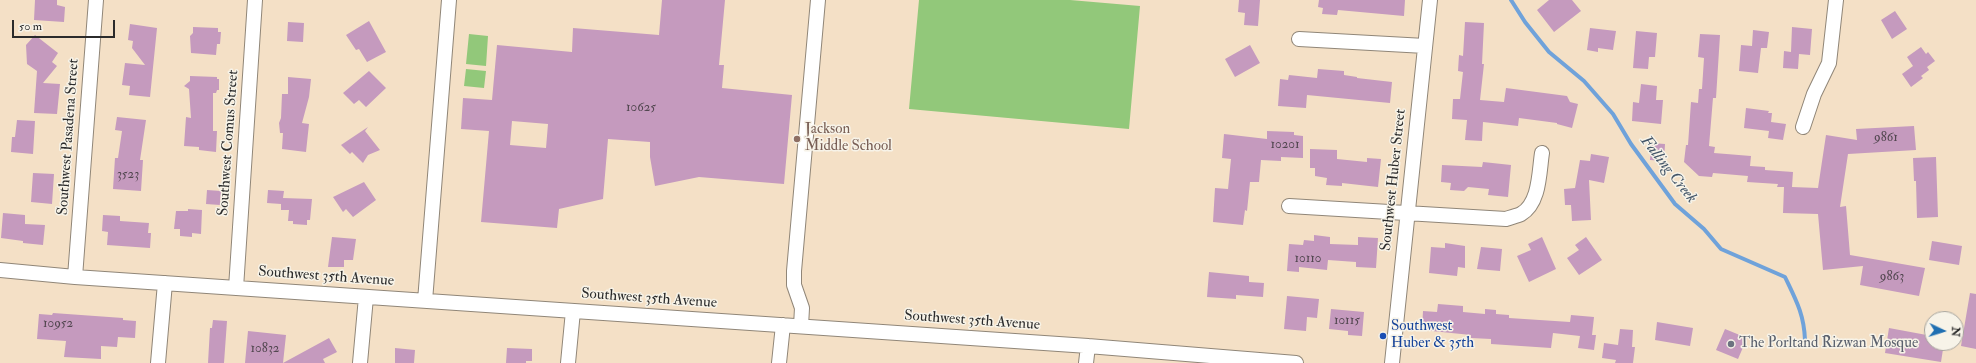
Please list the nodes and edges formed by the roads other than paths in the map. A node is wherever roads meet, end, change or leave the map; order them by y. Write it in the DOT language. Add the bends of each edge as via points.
graph roads {
  1 [pos="96,0"];
  2 [pos="255,0"];
  3 [pos="449,0"];
  4 [pos="818,0"];
  5 [pos="1430,0"];
  6 [pos="1836,0"];
  7 [pos="1299,39"];
  8 [pos="1425,46"];
  9 [pos="1803,126"];
  10 [pos="1542,153"];
  11 [pos="1289,206"];
  12 [pos="1408,213"];
  13 [pos="0,270"];
  14 [pos="76,277"];
  15 [pos="165,283"];
  16 [pos="236,288"];
  17 [pos="366,297"];
  18 [pos="425,301"];
  19 [pos="573,311"];
  20 [pos="783,325"];
  21 [pos="801,326"];
  22 [pos="1088,346"];
  23 [pos="158,363"];
  24 [pos="360,363"];
  25 [pos="568,363"];
  26 [pos="779,363"];
  27 [pos="1086,363"];
  28 [pos="1296,363"];
  29 [pos="1392,363"];
  1 -- 14 [label="street, Southwest Pasadena Street"];
  2 -- 16 [label="street, Southwest Comus Street"];
  3 -- 18 [label="street"];
  4 -- 21 [label="street" via="794,271 794,285 802,308"];
  5 -- 8 [label="street, Southwest Huber Street"];
  6 -- 9 [label="street" via="1829,63 1814,94"];
  7 -- 8 [label="street"];
  8 -- 12 [label="street, Southwest Huber Street"];
  10 -- 12 [label="street" via="1533,202 1522,214 1506,219"];
  11 -- 12 [label="street"];
  12 -- 29 [label="street, Southwest Huber Street"];
  13 -- 14 [label="street, Southwest 35th Avenue"];
  14 -- 15 [label="street, Southwest 35th Avenue"];
  15 -- 16 [label="street, Southwest 35th Avenue"];
  15 -- 23 [label="street"];
  16 -- 17 [label="street, Southwest 35th Avenue"];
  17 -- 18 [label="street, Southwest 35th Avenue"];
  17 -- 24 [label="street"];
  18 -- 19 [label="street, Southwest 35th Avenue"];
  19 -- 20 [label="street, Southwest 35th Avenue"];
  19 -- 25 [label="street"];
  20 -- 21 [label="street, Southwest 35th Avenue"];
  20 -- 26 [label="street"];
  21 -- 22 [label="street, Southwest 35th Avenue"];
  22 -- 27 [label="street"];
  22 -- 28 [label="street, Southwest 35th Avenue"];
}
